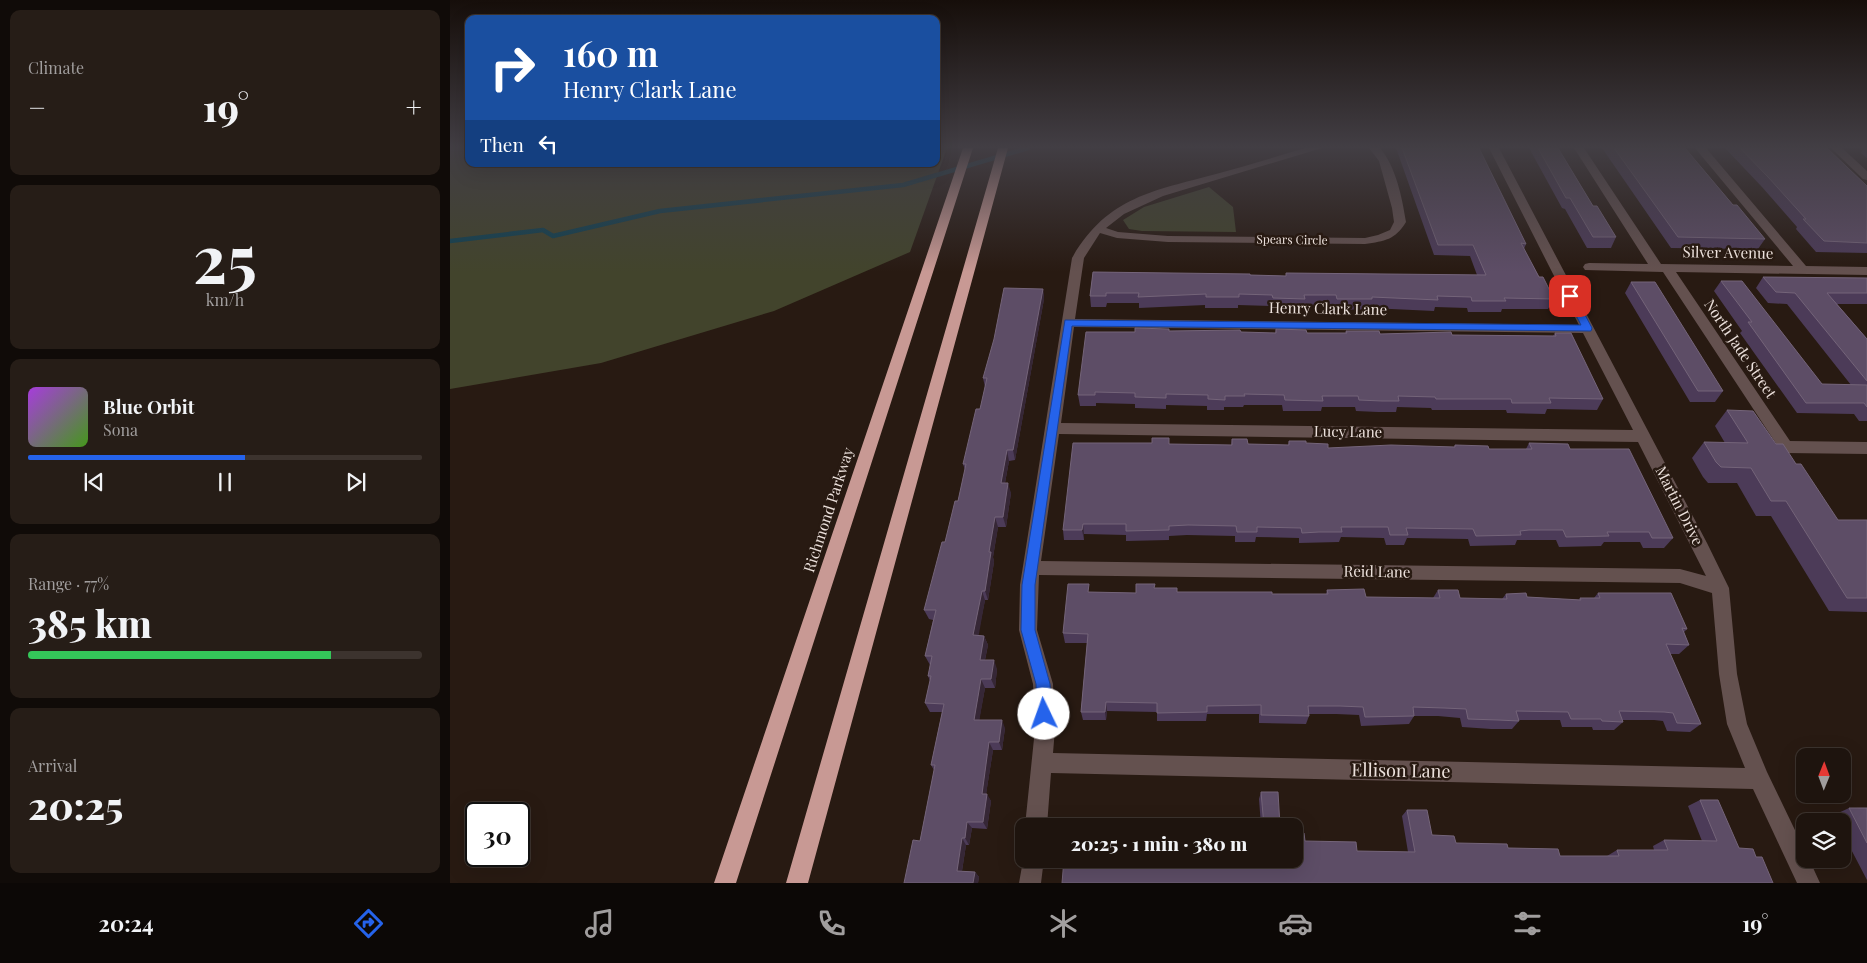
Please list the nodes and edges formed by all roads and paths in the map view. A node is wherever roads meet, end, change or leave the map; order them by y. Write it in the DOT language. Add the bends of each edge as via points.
graph roads {
  1 [pos="956,189"];
  2 [pos="991,189"];
  3 [pos="1173,189"];
  4 [pos="1393,189"];
  5 [pos="1516,189"];
  6 [pos="1608,189"];
  7 [pos="1735,189"];
  8 [pos="1098,229"];
  9 [pos="1588,267"];
  10 [pos="1662,268"];
  11 [pos="1804,270"];
  12 [pos="1867,271"];
  13 [pos="1068,322"];
  14 [pos="1588,328"];
  15 [pos="1052,428"];
  16 [pos="1643,436"];
  17 [pos="1867,448"];
  18 [pos="1031,568"];
  19 [pos="1720,588"];
  20 [pos="1043,763"];
  21 [pos="1759,779"];
  22 [pos="1037,818"];
  23 [pos="1032,868"];
  24 [pos="725,883"];
  25 [pos="797,883"];
  26 [pos="1030,883"];
  27 [pos="1809,883"];
  1 -- 24 [label="highway, Richmond Parkway"];
  2 -- 25 [label="highway"];
  3 -- 8 [label="street" via="1129,206"];
  4 -- 8 [label="street, Spears Circle" via="1400,222 1394,232 1365,241 1168,239 1117,235"];
  5 -- 14 [label="street, Martin Drive"];
  6 -- 10 [label="street, North Jade Street"];
  7 -- 11 [label="street"];
  8 -- 13 [label="street" via="1084,243 1078,258"];
  9 -- 10 [label="street, Silver Avenue"];
  10 -- 11 [label="street, Silver Avenue"];
  10 -- 17 [label="street, North Jade Street" via="1786,447"];
  11 -- 12 [label="street, Silver Avenue"];
  13 -- 14 [label="street, Henry Clark Lane"];
  13 -- 15 [label="street"];
  14 -- 16 [label="street, Martin Drive"];
  15 -- 16 [label="street, Lucy Lane"];
  15 -- 18 [label="street"];
  16 -- 19 [label="street, Martin Drive"];
  18 -- 19 [label="street, Reid Lane" via="1680,576"];
  18 -- 20 [label="street" via="1028,630 1043,684"];
  19 -- 21 [label="street, Martin Drive" via="1728,674 1737,724"];
  20 -- 21 [label="street, Ellison Lane"];
  20 -- 22 [label="street"];
  21 -- 27 [label="street, Martin Drive"];
  23 -- 26 [label="street"];
}
